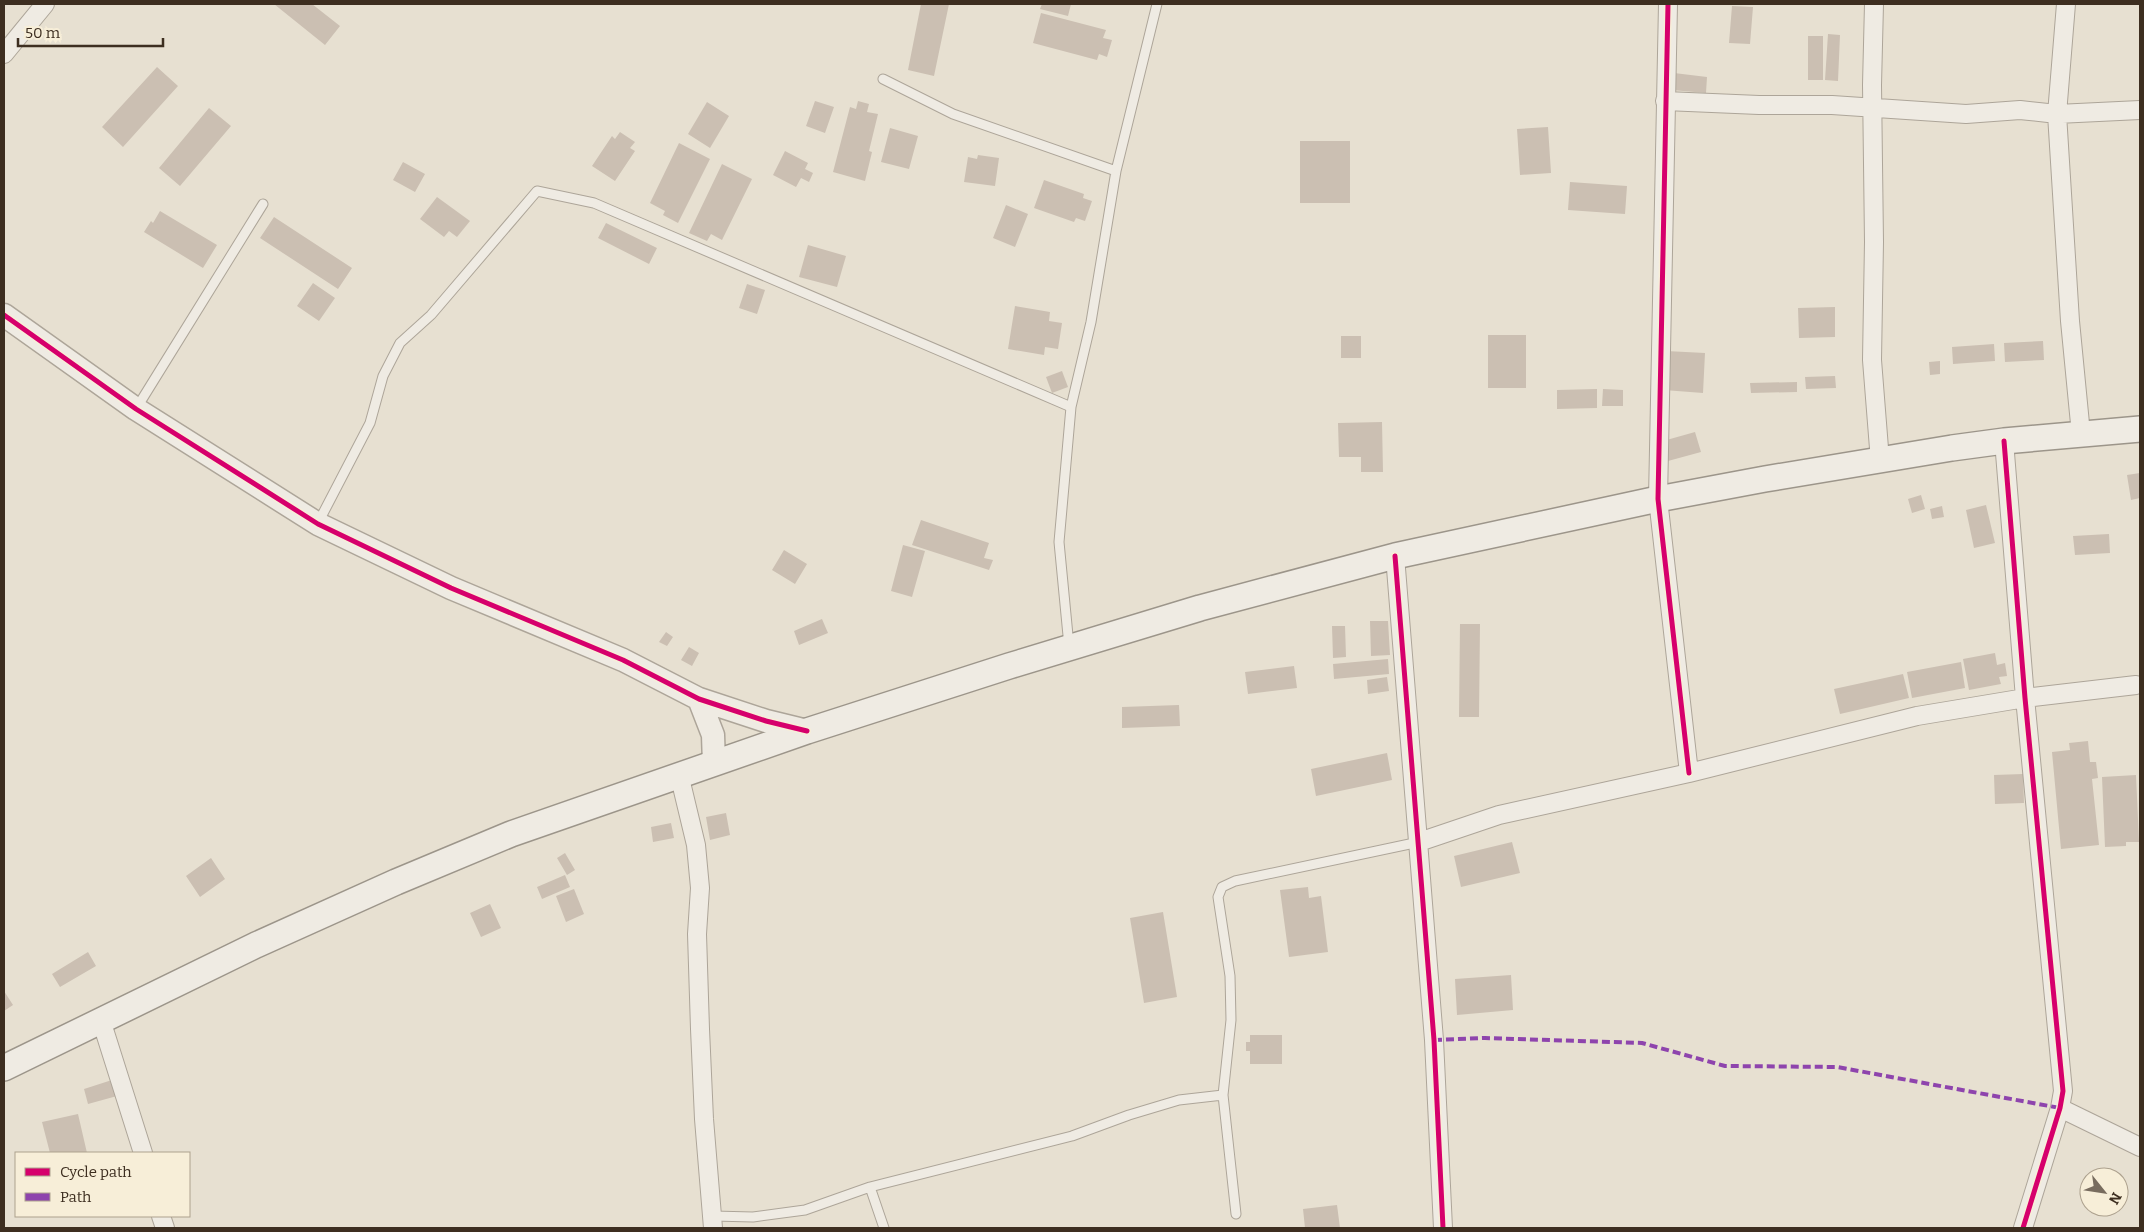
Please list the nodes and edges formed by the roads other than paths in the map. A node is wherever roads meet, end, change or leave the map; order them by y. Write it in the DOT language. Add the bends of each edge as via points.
graph roads {
  1 [pos="45,4"];
  2 [pos="1157,4"];
  3 [pos="1668,4"];
  4 [pos="1874,4"];
  5 [pos="2066,4"];
  6 [pos="4,54"];
  7 [pos="883,79"];
  8 [pos="1665,101"];
  9 [pos="1872,107"];
  10 [pos="2140,110"];
  11 [pos="2057,114"];
  12 [pos="1116,171"];
  13 [pos="263,204"];
  14 [pos="4,315"];
  15 [pos="1071,407"];
  16 [pos="136,409"];
  17 [pos="2140,428"];
  18 [pos="2081,434"];
  19 [pos="2004,442"];
  20 [pos="1880,461"];
  21 [pos="1658,499"];
  22 [pos="318,524"];
  23 [pos="1395,556"];
  24 [pos="1069,648"];
  25 [pos="2136,685"];
  26 [pos="2025,698"];
  27 [pos="699,699"];
  28 [pos="807,730"];
  29 [pos="714,764"];
  30 [pos="1689,773"];
  31 [pos="678,774"];
  32 [pos="1419,842"];
  33 [pos="101,1020"];
  34 [pos="4,1068"];
  35 [pos="1223,1095"];
  36 [pos="2060,1108"];
  37 [pos="2140,1147"];
  38 [pos="143,1152"];
  39 [pos="870,1187"];
  40 [pos="1236,1214"];
  41 [pos="713,1222"];
  42 [pos="884,1228"];
  43 [pos="1443,1228"];
  44 [pos="2023,1228"];
  1 -- 6 [label="street"];
  2 -- 12 [label="lane"];
  3 -- 8 [label="street"];
  4 -- 9 [label="street"];
  5 -- 11 [label="street"];
  7 -- 12 [label="lane" via="953,114"];
  8 -- 9 [label="street"];
  8 -- 21 [label="street"];
  9 -- 11 [label="street" via="1966,114 2020,110"];
  9 -- 20 [label="street" via="1872,360"];
  10 -- 11 [label="street"];
  11 -- 18 [label="street" via="2070,321"];
  12 -- 15 [label="lane" via="1091,322"];
  13 -- 16 [label="lane"];
  14 -- 16 [label="street"];
  15 -- 22 [label="lane" via="594,203 537,191 431,315 400,343 383,376 370,423"];
  15 -- 24 [label="lane" via="1060,542"];
  16 -- 22 [label="street"];
  17 -- 18 [label="main road"];
  18 -- 19 [label="main road"];
  19 -- 20 [label="main road"];
  19 -- 26 [label="street"];
  20 -- 21 [label="main road"];
  21 -- 23 [label="main road"];
  21 -- 30 [label="street"];
  22 -- 27 [label="street" via="451,588 623,660"];
  23 -- 24 [label="main road" via="1200,608"];
  23 -- 32 [label="street"];
  24 -- 28 [label="main road"];
  25 -- 26 [label="street"];
  26 -- 30 [label="street" via="1917,716"];
  26 -- 36 [label="street" via="2063,1091"];
  27 -- 28 [label="street" via="766,722"];
  27 -- 29 [label="street" via="713,735"];
  28 -- 29 [label="main road"];
  29 -- 31 [label="main road"];
  30 -- 32 [label="street" via="1499,815"];
  31 -- 33 [label="main road" via="511,834 396,882"];
  31 -- 41 [label="street" via="696,845 700,888 700,1029"];
  32 -- 35 [label="lane" via="1234,881 1222,887 1218,897 1230,976 1231,1020"];
  32 -- 43 [label="street" via="1434,1040"];
  33 -- 34 [label="main road"];
  33 -- 38 [label="street"];
  35 -- 39 [label="lane" via="1178,1100 1072,1136"];
  35 -- 40 [label="lane"];
  36 -- 37 [label="street"];
  36 -- 44 [label="street"];
  39 -- 41 [label="lane" via="805,1210"];
  39 -- 42 [label="lane"];
}
